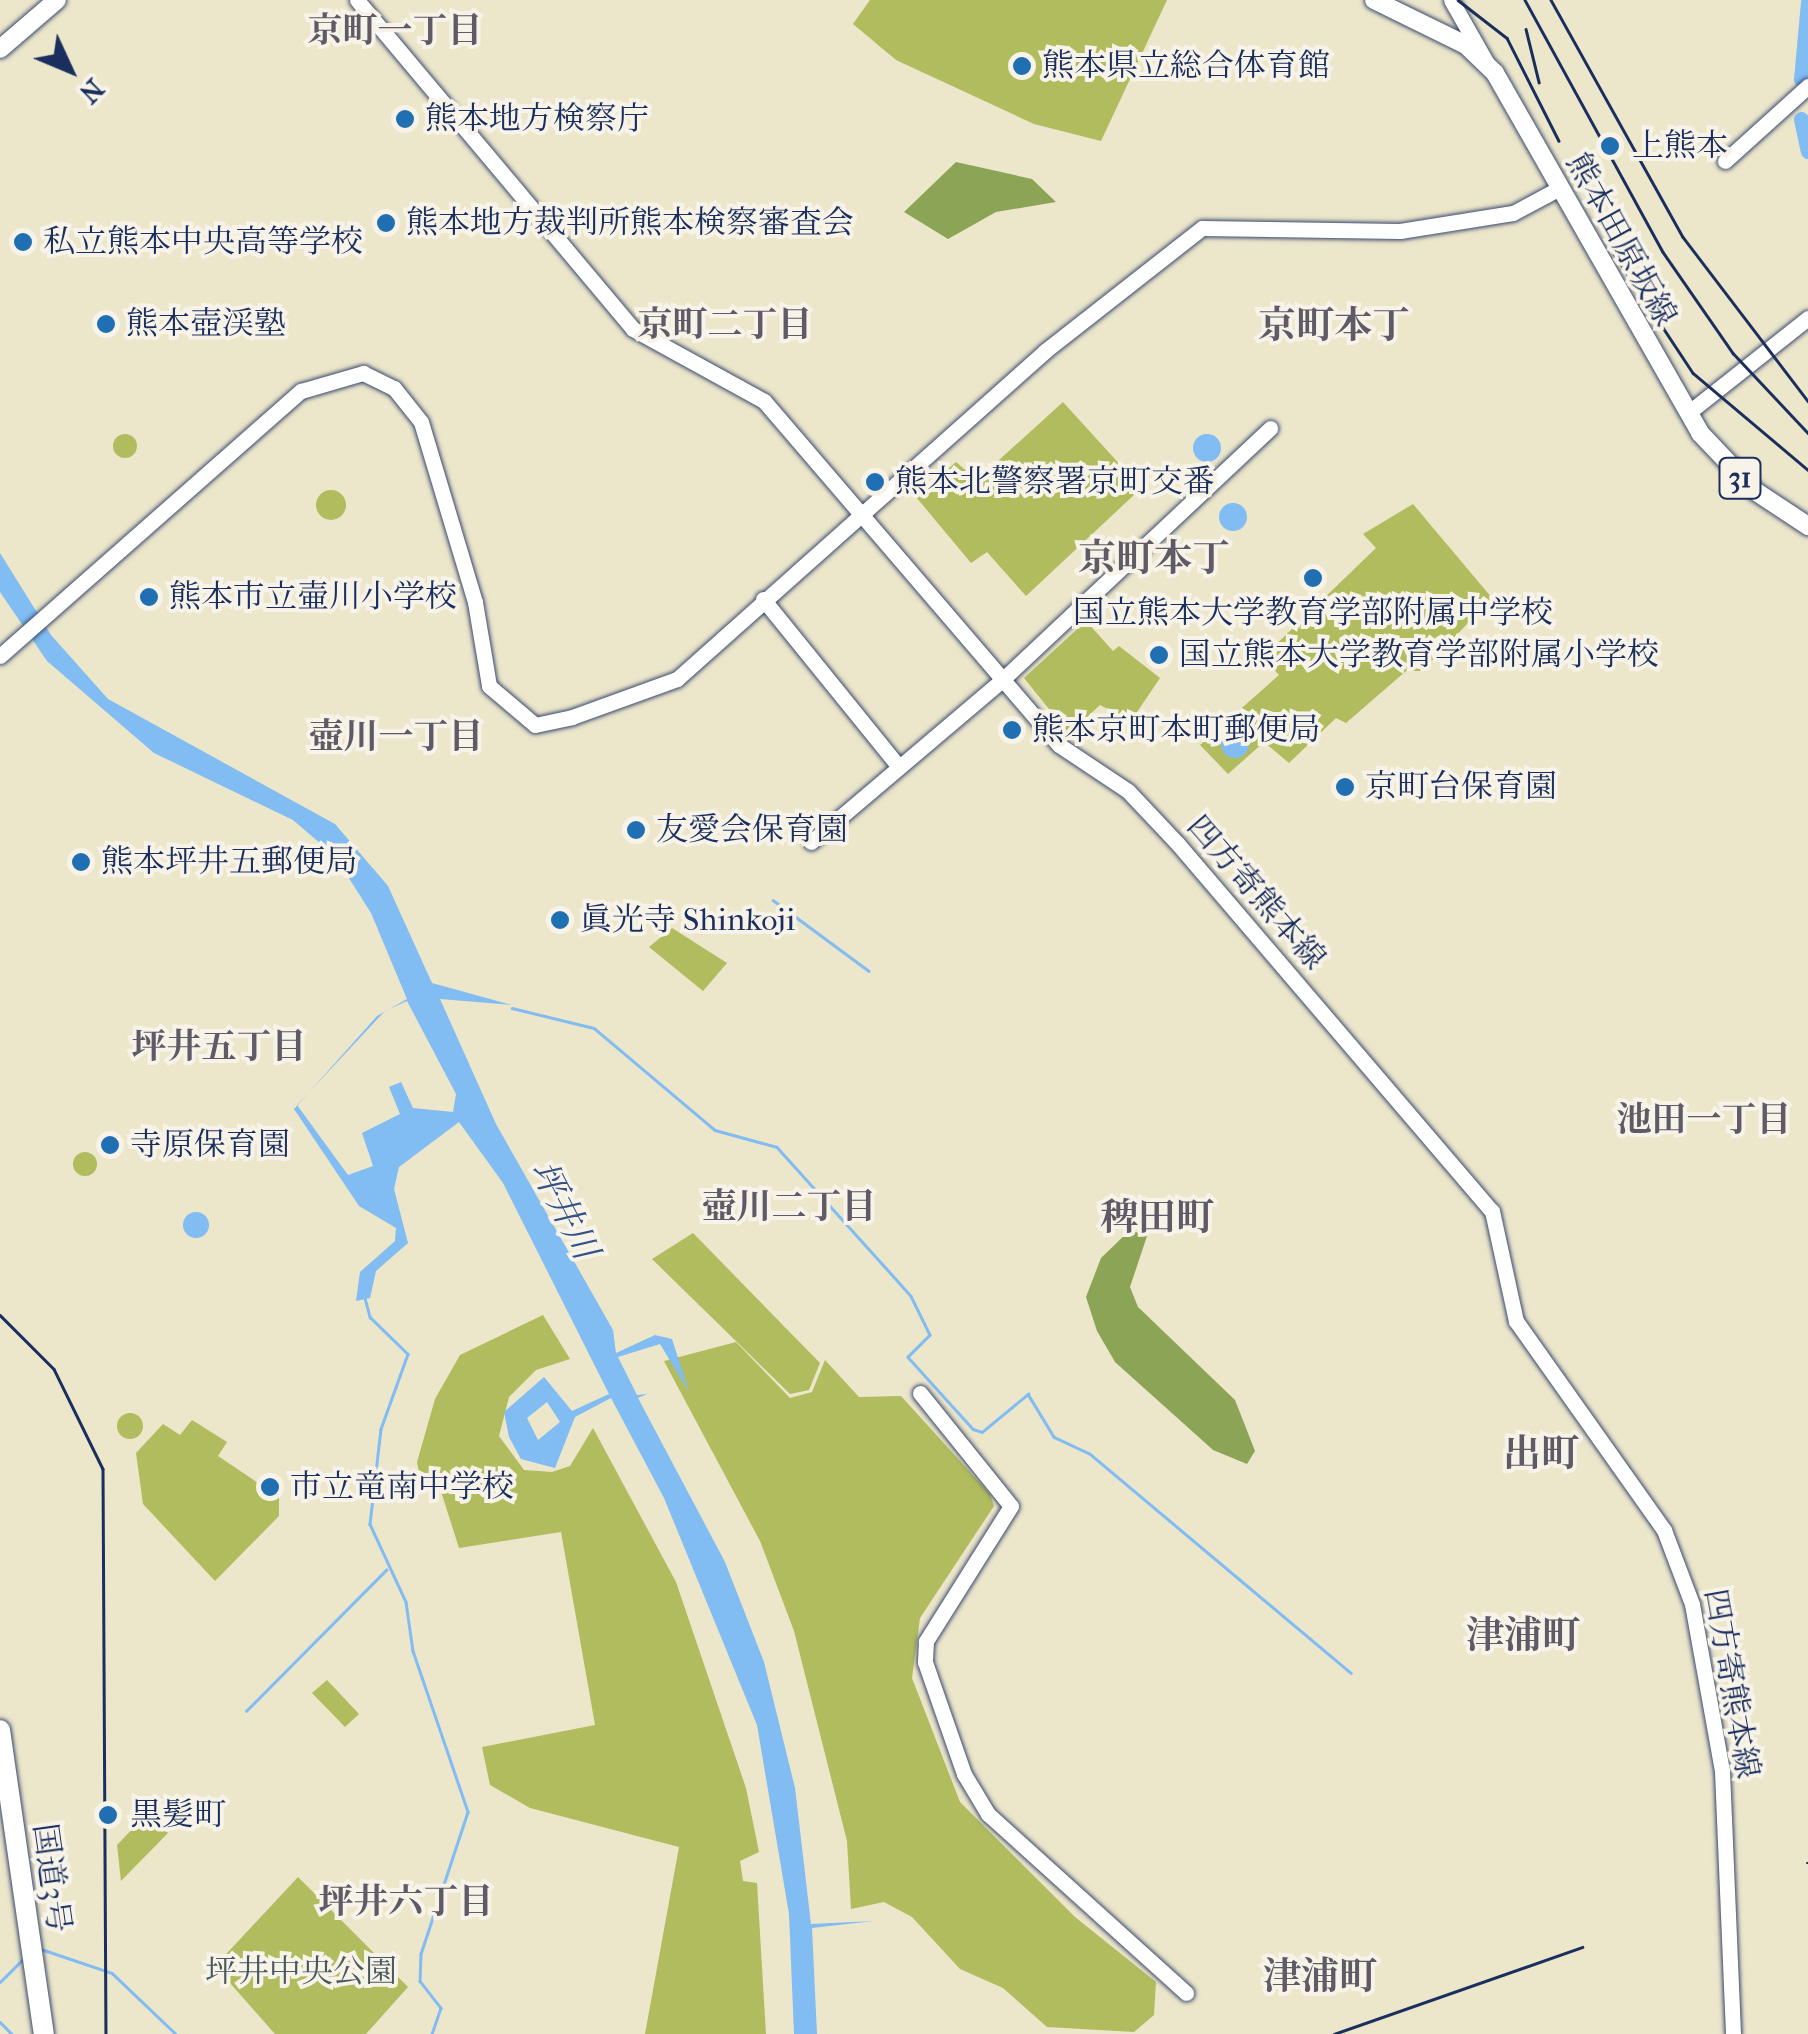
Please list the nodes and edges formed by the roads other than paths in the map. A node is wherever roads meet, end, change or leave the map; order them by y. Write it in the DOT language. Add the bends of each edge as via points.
graph roads {
  1 [pos="57,0"];
  2 [pos="357,0"];
  3 [pos="1374,0"];
  4 [pos="1450,3"];
  5 [pos="1432,26"];
  6 [pos="0,49"];
  7 [pos="1487,63"];
  8 [pos="1808,86"];
  9 [pos="1725,162"];
  10 [pos="1556,190"];
  11 [pos="1808,318"];
  12 [pos="1688,413"];
  13 [pos="1270,428"];
  14 [pos="862,514"];
  15 [pos="1808,526"];
  16 [pos="764,599"];
  17 [pos="0,656"];
  18 [pos="1002,680"];
  19 [pos="899,767"];
  20 [pos="811,842"];
  21 [pos="920,1393"];
  22 [pos="0,1730"];
  23 [pos="0,1790"];
  24 [pos="1186,1993"];
  25 [pos="34,2034"];
  26 [pos="44,2034"];
  27 [pos="1733,2034"];
  1 -- 6 [label="main road"];
  2 -- 14 [label="street, 四方寄熊本線" via="633,329 752,390"];
  3 -- 5 [label="main road, 熊本田原坂線 / 31"];
  4 -- 5 [label="street" via="1452,26"];
  4 -- 7 [label="street"];
  5 -- 7 [label="main road, 熊本田原坂線 / 31"];
  7 -- 10 [label="main road, 熊本田原坂線 / 31"];
  8 -- 9 [label="street"];
  10 -- 12 [label="main road, 熊本田原坂線 / 31"];
  10 -- 14 [label="street" via="1512,212 1400,231 1202,228 1045,351"];
  11 -- 12 [label="street"];
  12 -- 15 [label="main road, 熊本田原坂線 / 31" via="1730,469"];
  13 -- 18 [label="street"];
  14 -- 16 [label="street"];
  14 -- 18 [label="street, 四方寄熊本線"];
  16 -- 17 [label="street" via="677,679 549,724 524,721 488,686 475,602 421,422 394,388 354,372 301,391"];
  16 -- 19 [label="street"];
  18 -- 19 [label="street"];
  18 -- 27 [label="street, 四方寄熊本線" via="1059,745 1128,791 1168,833 1492,1211 1516,1321 1664,1530 1692,1604 1722,1771"];
  19 -- 20 [label="street"];
  21 -- 24 [label="street" via="1011,1506 926,1640 925,1662 964,1774 988,1814"];
  22 -- 26 [label="highway, 国道3号"];
  23 -- 25 [label="highway, 国道3号"];
}
